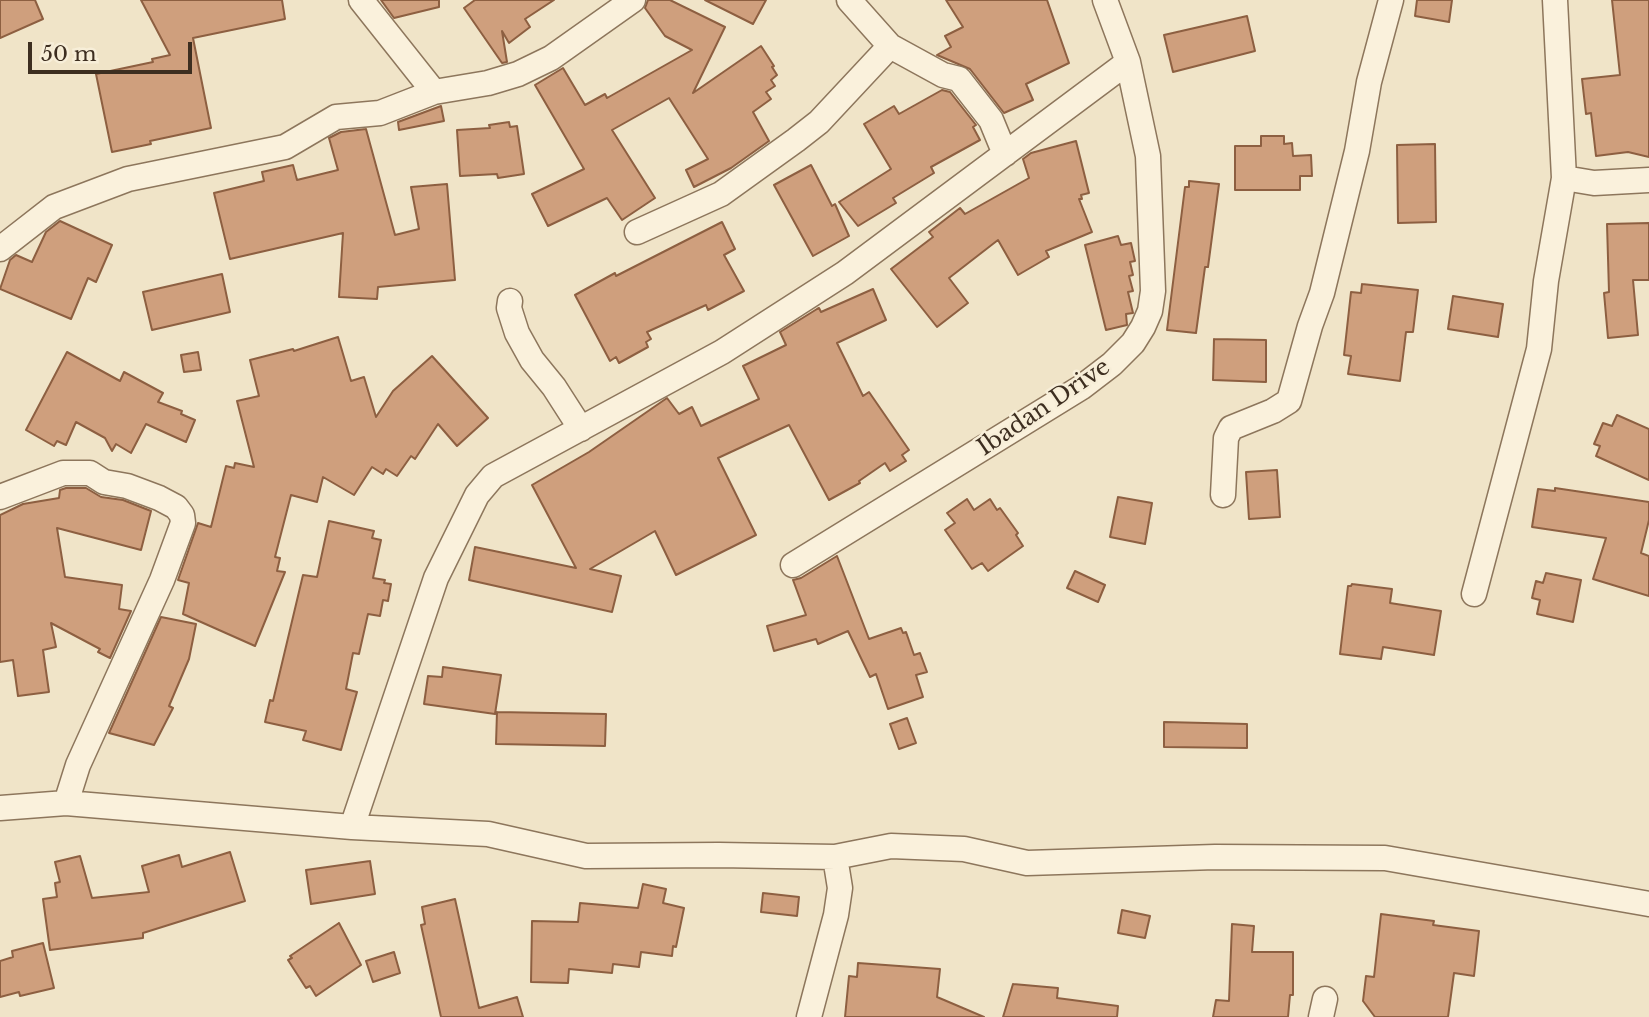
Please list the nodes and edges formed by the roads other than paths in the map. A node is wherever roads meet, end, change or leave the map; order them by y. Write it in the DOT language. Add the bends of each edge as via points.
graph roads {
  1 [pos="361,0"];
  2 [pos="634,0"];
  3 [pos="849,0"];
  4 [pos="1105,0"];
  5 [pos="1391,0"];
  6 [pos="1555,0"];
  7 [pos="890,46"];
  8 [pos="1128,62"];
  9 [pos="434,92"];
  10 [pos="1005,154"];
  11 [pos="1564,178"];
  12 [pos="1649,180"];
  13 [pos="636,232"];
  14 [pos="0,249"];
  15 [pos="510,301"];
  16 [pos="581,429"];
  17 [pos="1223,495"];
  18 [pos="0,498"];
  19 [pos="793,565"];
  20 [pos="1474,594"];
  21 [pos="66,803"];
  22 [pos="0,808"];
  23 [pos="352,827"];
  24 [pos="835,857"];
  25 [pos="1649,904"];
  26 [pos="809,1017"];
  1 -- 9 [label="street"];
  2 -- 9 [label="street" via="551,58 518,74"];
  3 -- 7 [label="street"];
  4 -- 8 [label="street, Ibadan Drive"];
  5 -- 17 [label="street" via="1322,293 1289,401 1231,428 1226,438"];
  6 -- 11 [label="street"];
  7 -- 10 [label="street" via="959,79 991,120"];
  7 -- 13 [label="street" via="796,140 721,194"];
  8 -- 10 [label="street"];
  8 -- 19 [label="street, Ibadan Drive" via="1148,156 1153,291 1150,311 1133,343 1082,387"];
  9 -- 14 [label="street" via="380,113 336,117 285,147 128,179 54,208"];
  10 -- 16 [label="street" via="845,273 722,352"];
  11 -- 12 [label="street" via="1594,183"];
  11 -- 20 [label="street" via="1539,349"];
  15 -- 16 [label="street" via="517,332 532,360"];
  16 -- 23 [label="street" via="493,476 477,495 436,578"];
  18 -- 21 [label="street" via="63,473 90,473 104,482 159,498 182,515 182,530 162,580 94,727"];
  21 -- 22 [label="street"];
  21 -- 23 [label="street"];
  23 -- 24 [label="street" via="488,834 586,856"];
  24 -- 25 [label="street" via="891,846 964,849 1027,863 1202,857 1385,858"];
  24 -- 26 [label="street" via="840,888 836,915"];
}
